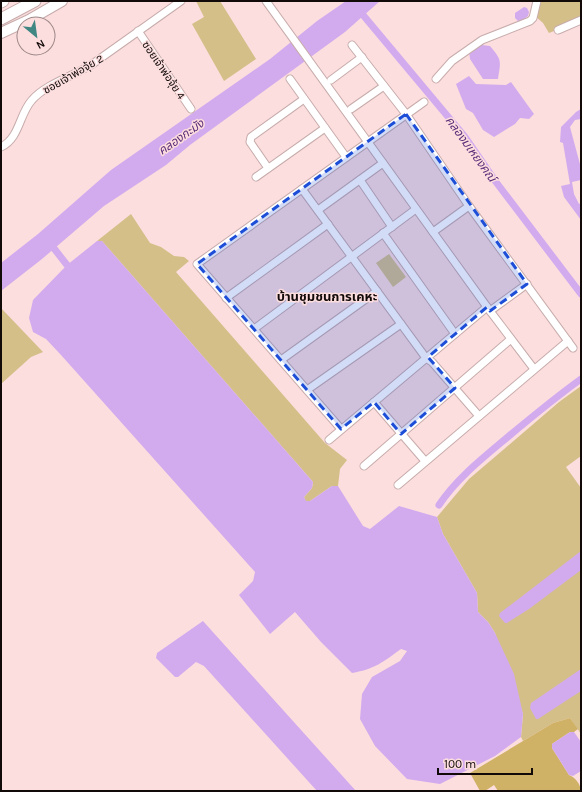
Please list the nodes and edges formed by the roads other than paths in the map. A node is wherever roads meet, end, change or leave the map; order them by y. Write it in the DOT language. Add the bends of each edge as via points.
graph roads {
  1 [pos="35,1"];
  2 [pos="62,1"];
  3 [pos="182,1"];
  4 [pos="266,1"];
  5 [pos="538,1"];
  6 [pos="1,19"];
  7 [pos="581,20"];
  8 [pos="558,30"];
  9 [pos="138,31"];
  10 [pos="1,33"];
  11 [pos="352,45"];
  12 [pos="362,57"];
  13 [pos="290,78"];
  14 [pos="436,78"];
  15 [pos="331,80"];
  16 [pos="384,86"];
  17 [pos="304,99"];
  18 [pos="424,102"];
  19 [pos="351,109"];
  20 [pos="191,110"];
  21 [pos="406,114"];
  22 [pos="325,128"];
  23 [pos="367,142"];
  24 [pos="1,147"];
  25 [pos="346,158"];
  26 [pos="383,163"];
  27 [pos="268,168"];
  28 [pos="256,177"];
  29 [pos="360,180"];
  30 [pos="302,189"];
  31 [pos="470,206"];
  32 [pos="416,209"];
  33 [pos="318,210"];
  34 [pos="328,224"];
  35 [pos="392,227"];
  36 [pos="433,232"];
  37 [pos="383,233"];
  38 [pos="352,256"];
  39 [pos="527,284"];
  40 [pos="377,291"];
  41 [pos="226,298"];
  42 [pos="488,309"];
  43 [pos="401,324"];
  44 [pos="254,329"];
  45 [pos="455,334"];
  46 [pos="511,339"];
  47 [pos="568,341"];
  48 [pos="573,348"];
  49 [pos="426,358"];
  50 [pos="281,360"];
  51 [pos="534,369"];
  52 [pos="455,388"];
  53 [pos="307,390"];
  54 [pos="374,402"];
  55 [pos="479,416"];
  56 [pos="342,430"];
  57 [pos="401,434"];
  58 [pos="329,440"];
  59 [pos="425,461"];
  60 [pos="364,466"];
  61 [pos="398,484"];
  1 -- 6 [label="main road"];
  2 -- 10 [label="main road"];
  3 -- 9 [label="street, ซอยเจ้าพ่อจุ้ย 2"];
  4 -- 23 [label="street"];
  5 -- 14 [label="street" via="530,21 482,40 452,61"];
  7 -- 8 [label="street"];
  9 -- 20 [label="street, ซอยเจ้าพ่อจุ้ย 4"];
  9 -- 24 [label="street, ซอยเจ้าพ่อจุ้ย 2" via="91,65 39,93 25,110 11,140"];
  11 -- 12 [label="street"];
  12 -- 15 [label="street"];
  12 -- 16 [label="street"];
  13 -- 17 [label="street"];
  16 -- 19 [label="street"];
  16 -- 21 [label="street"];
  17 -- 22 [label="street"];
  17 -- 27 [label="street" via="251,137 250,142"];
  18 -- 21 [label="street"];
  21 -- 23 [label="street"];
  21 -- 31 [label="street"];
  22 -- 25 [label="street"];
  22 -- 27 [label="street"];
  23 -- 25 [label="street"];
  23 -- 26 [label="street"];
  25 -- 30 [label="street"];
  26 -- 29 [label="street"];
  26 -- 32 [label="street"];
  27 -- 28 [label="street"];
  29 -- 33 [label="street"];
  29 -- 35 [label="street"];
  30 -- 33 [label="street"];
  30 -- 41 [label="street" via="197,264"];
  31 -- 36 [label="street"];
  31 -- 39 [label="street"];
  32 -- 35 [label="street"];
  32 -- 36 [label="street"];
  33 -- 34 [label="street"];
  34 -- 38 [label="street"];
  34 -- 41 [label="street"];
  35 -- 37 [label="street"];
  36 -- 42 [label="street"];
  37 -- 38 [label="street"];
  37 -- 45 [label="street"];
  38 -- 40 [label="street"];
  38 -- 44 [label="street"];
  39 -- 42 [label="street"];
  39 -- 47 [label="street"];
  40 -- 43 [label="street"];
  40 -- 50 [label="street"];
  41 -- 44 [label="street"];
  42 -- 45 [label="street"];
  42 -- 46 [label="street"];
  43 -- 49 [label="street"];
  43 -- 53 [label="street"];
  44 -- 50 [label="street"];
  45 -- 49 [label="street"];
  46 -- 51 [label="street"];
  46 -- 52 [label="street"];
  47 -- 48 [label="street"];
  47 -- 51 [label="street"];
  49 -- 52 [label="street"];
  49 -- 54 [label="street"];
  50 -- 53 [label="street"];
  51 -- 55 [label="street"];
  52 -- 55 [label="street"];
  52 -- 57 [label="street"];
  53 -- 56 [label="street"];
  54 -- 56 [label="street"];
  54 -- 57 [label="street"];
  55 -- 59 [label="street"];
  56 -- 58 [label="street"];
  57 -- 59 [label="street"];
  57 -- 60 [label="street"];
  59 -- 61 [label="street"];
}
